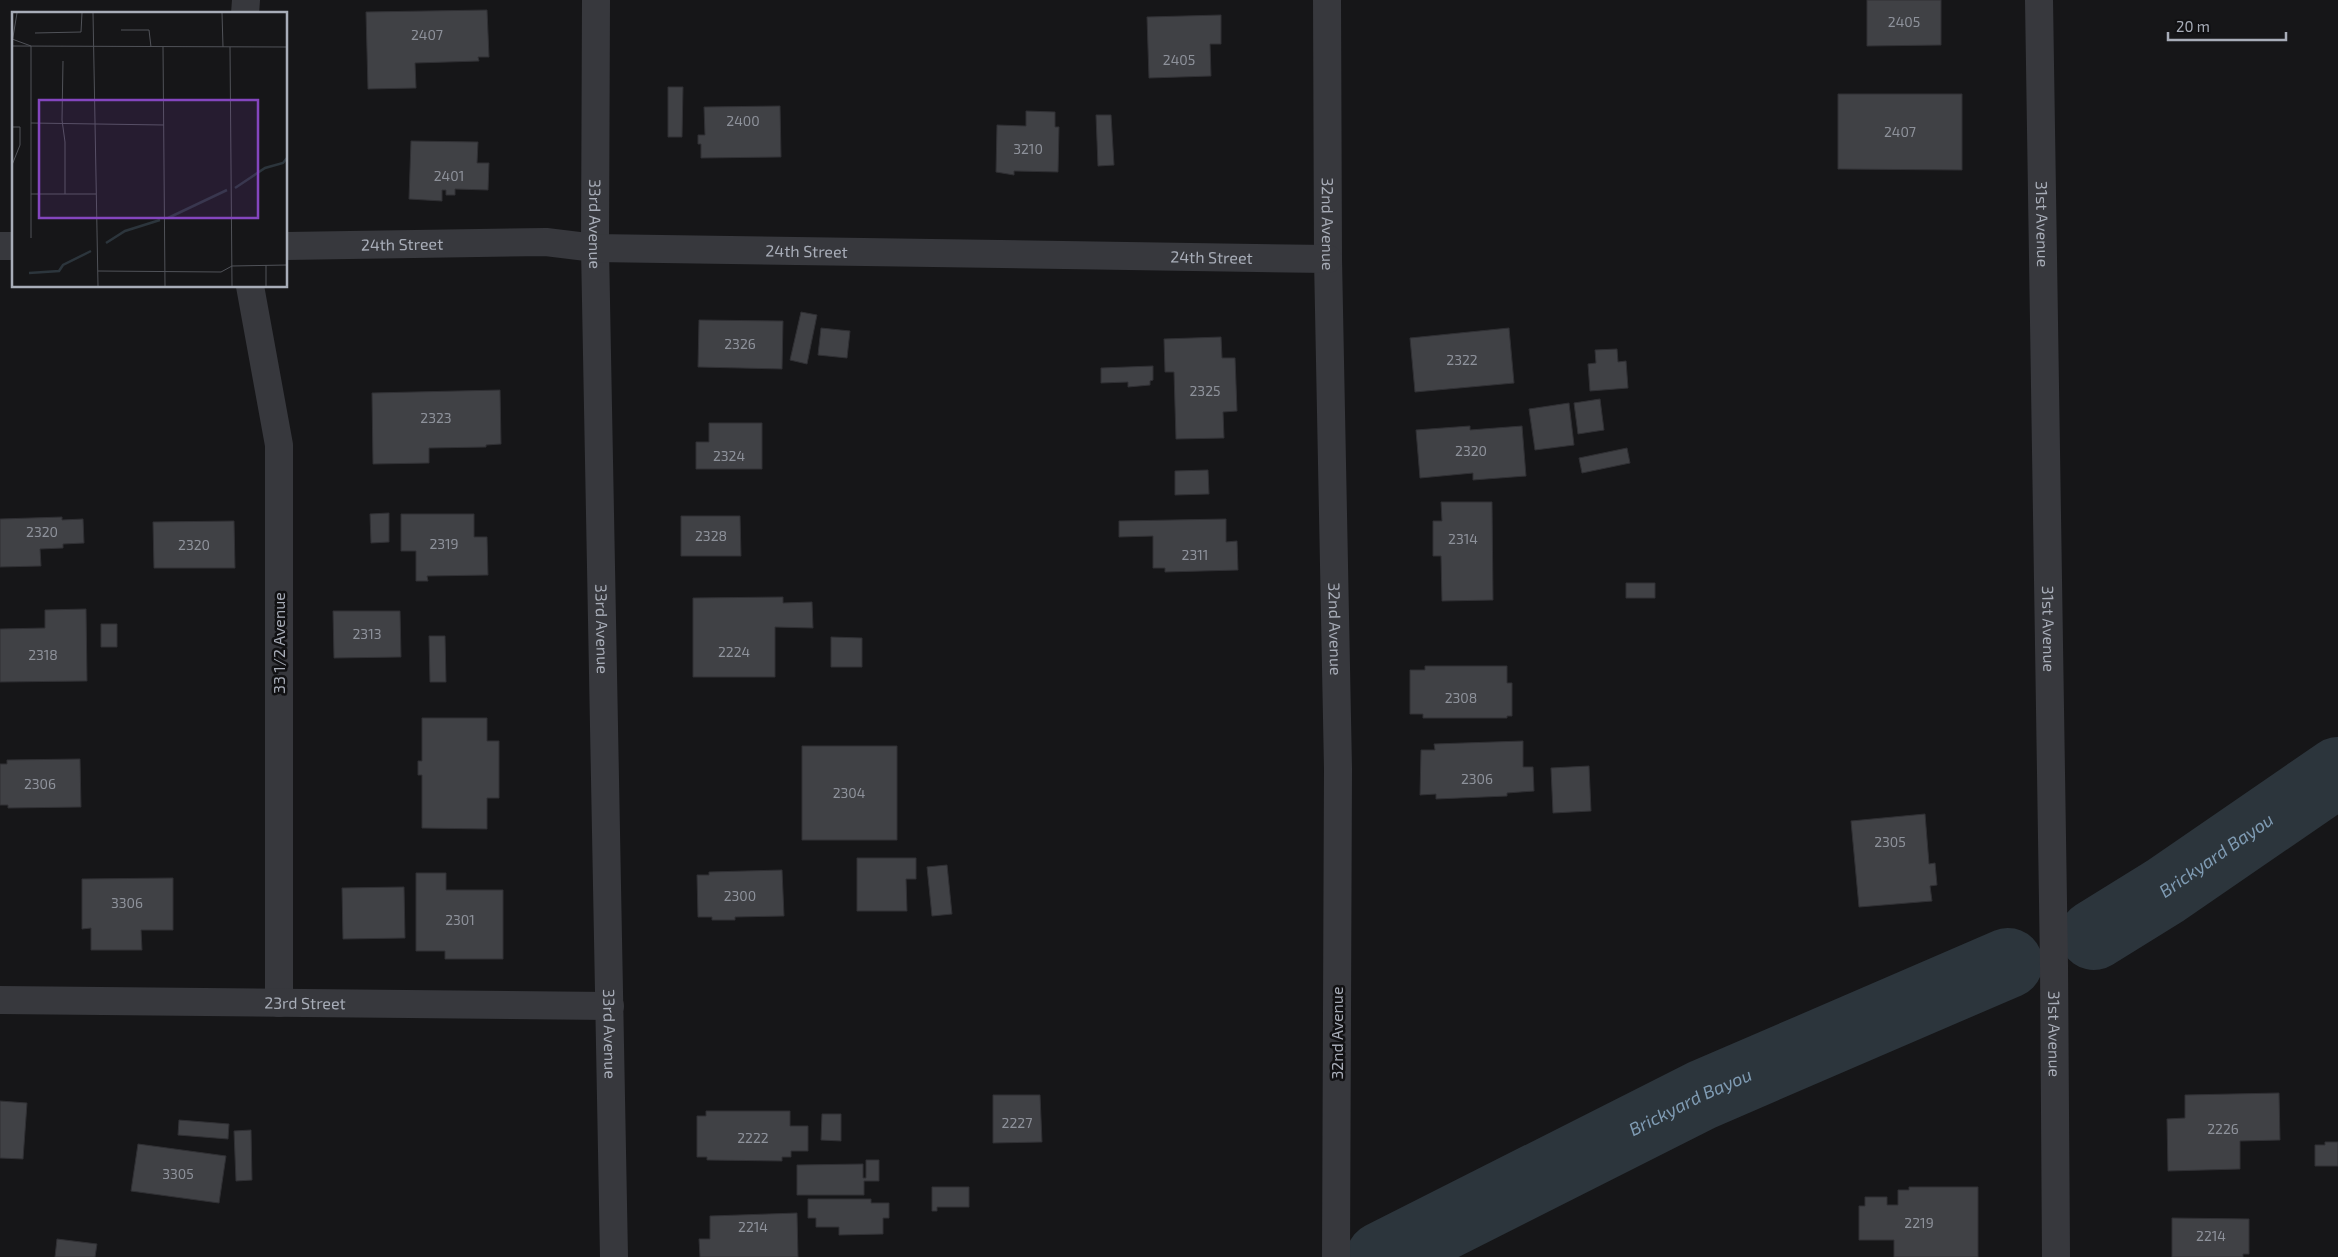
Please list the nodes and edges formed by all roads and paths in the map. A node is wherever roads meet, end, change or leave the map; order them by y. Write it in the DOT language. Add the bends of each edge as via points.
graph roads {
  1 [pos="596,0"];
  2 [pos="1326,0"];
  3 [pos="2039,0"];
  4 [pos="288,246"];
  5 [pos="595,248"];
  6 [pos="1328,259"];
  7 [pos="250,288"];
  8 [pos="0,1000"];
  9 [pos="279,1003"];
  10 [pos="610,1006"];
  11 [pos="614,1257"];
  12 [pos="1336,1257"];
  13 [pos="2056,1257"];
  1 -- 5 [label="street, 33rd Avenue"];
  2 -- 6 [label="street, 32nd Avenue"];
  3 -- 13 [label="street, 31st Avenue"];
  4 -- 5 [label="street, 24th Street" via="546,242"];
  5 -- 6 [label="street, 24th Street"];
  5 -- 10 [label="street, 33rd Avenue"];
  6 -- 12 [label="street, 32nd Avenue" via="1338,769"];
  7 -- 9 [label="street, 33 1/2 Avenue" via="279,445"];
  8 -- 9 [label="street, 23rd Street"];
  9 -- 10 [label="street, 23rd Street"];
  10 -- 11 [label="street, 33rd Avenue"];
}
